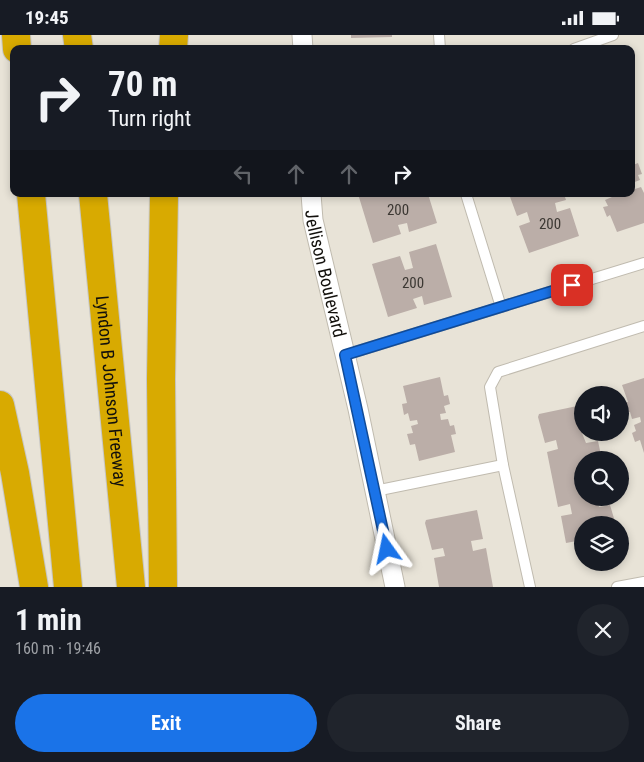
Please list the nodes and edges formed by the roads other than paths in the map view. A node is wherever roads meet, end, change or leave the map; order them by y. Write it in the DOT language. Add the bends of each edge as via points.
graph roads {
  1 [pos="613,35"];
  2 [pos="585,45"];
  3 [pos="31,197"];
  4 [pos="92,197"];
  5 [pos="164,197"];
  6 [pos="311,197"];
  7 [pos="467,197"];
  8 [pos="644,263"];
  9 [pos="501,307"];
  10 [pos="644,325"];
  11 [pos="345,355"];
  12 [pos="0,405"];
  13 [pos="503,465"];
  14 [pos="375,491"];
  15 [pos="644,582"];
  16 [pos="34,587"];
  17 [pos="68,587"];
  18 [pos="131,587"];
  19 [pos="163,587"];
  20 [pos="395,587"];
  21 [pos="530,587"];
  22 [pos="617,587"];
  1 -- 2 [label="lane"];
  3 -- 17 [label="highway"];
  4 -- 18 [label="highway, Lyndon B Johnson Freeway"];
  5 -- 19 [label="highway" via="161,379"];
  6 -- 11 [label="street, Jellison Boulevard" via="313,220"];
  7 -- 9 [label="lane"];
  8 -- 9 [label="lane"];
  9 -- 11 [label="lane"];
  10 -- 13 [label="lane" via="498,372 490,387"];
  11 -- 14 [label="street, Jellison Boulevard"];
  12 -- 16 [label="highway"];
  13 -- 14 [label="lane"];
  13 -- 21 [label="lane"];
  14 -- 20 [label="street, Jellison Boulevard"];
  15 -- 22 [label="lane"];
}
